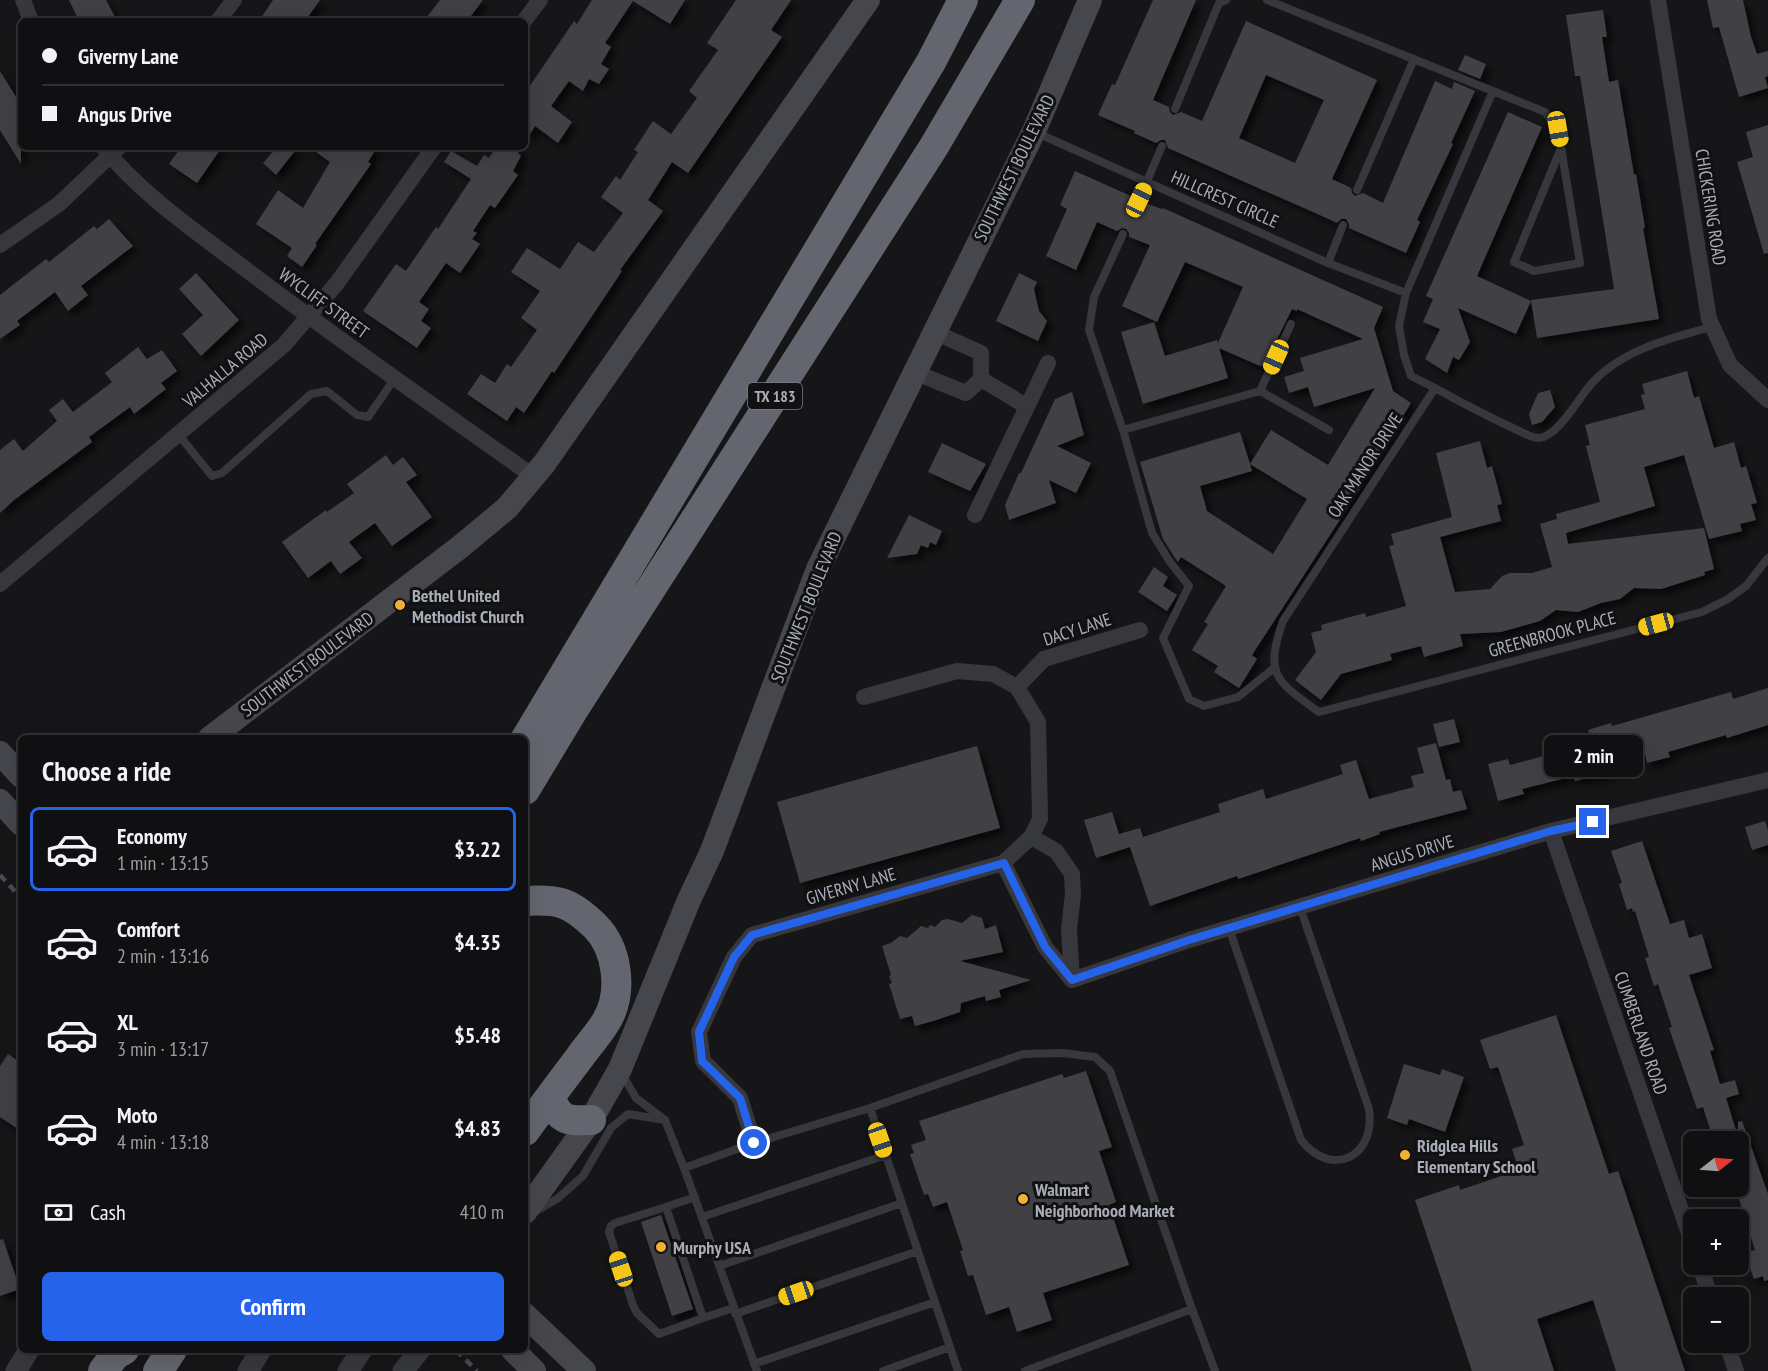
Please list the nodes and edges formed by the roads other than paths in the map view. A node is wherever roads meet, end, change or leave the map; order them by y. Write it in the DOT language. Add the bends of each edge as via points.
graph roads {
  1 [pos="23,0"];
  2 [pos="234,0"];
  3 [pos="540,0"];
  4 [pos="868,0"];
  5 [pos="963,0"];
  6 [pos="1020,0"];
  7 [pos="1090,0"];
  8 [pos="1226,0"];
  9 [pos="1267,0"];
  10 [pos="1658,0"];
  11 [pos="30,18"];
  12 [pos="221,18"];
  13 [pos="526,18"];
  14 [pos="1413,59"];
  15 [pos="1492,91"];
  16 [pos="1175,109"];
  17 [pos="1034,131"];
  18 [pos="1162,146"];
  19 [pos="1561,148"];
  20 [pos="111,150"];
  21 [pos="432,150"];
  22 [pos="1147,182"];
  23 [pos="1357,190"];
  24 [pos="1139,200"];
  25 [pos="1343,225"];
  26 [pos="1123,234"];
  27 [pos="0,245"];
  28 [pos="1328,263"];
  29 [pos="1406,293"];
  30 [pos="308,317"];
  31 [pos="1291,324"];
  32 [pos="1711,327"];
  33 [pos="934,332"];
  34 [pos="1048,363"];
  35 [pos="914,372"];
  36 [pos="395,378"];
  37 [pos="981,379"];
  38 [pos="1435,388"];
  39 [pos="1260,391"];
  40 [pos="1768,400"];
  41 [pos="1026,406"];
  42 [pos="1124,430"];
  43 [pos="1329,430"];
  44 [pos="178,434"];
  45 [pos="533,476"];
  46 [pos="975,515"];
  47 [pos="1768,558"];
  48 [pos="0,584"];
  49 [pos="1140,630"];
  50 [pos="1274,668"];
  51 [pos="1017,687"];
  52 [pos="864,697"];
  53 [pos="214,735"];
  54 [pos="528,735"];
  55 [pos="0,753"];
  56 [pos="18,773"];
  57 [pos="1768,780"];
  58 [pos="528,784"];
  59 [pos="0,801"];
  60 [pos="18,821"];
  61 [pos="1551,831"];
  62 [pos="1031,837"];
  63 [pos="1004,863"];
  64 [pos="528,901"];
  65 [pos="1300,906"];
  66 [pos="1229,928"];
  67 [pos="1072,980"];
  68 [pos="620,1069"];
  69 [pos="550,1098"];
  70 [pos="870,1108"];
  71 [pos="591,1120"];
  72 [pos="665,1120"];
  73 [pos="528,1127"];
  74 [pos="754,1143"];
  75 [pos="886,1155"];
  76 [pos="684,1168"];
  77 [pos="695,1197"];
  78 [pos="902,1203"];
  79 [pos="666,1207"];
  80 [pos="528,1211"];
  81 [pos="528,1213"];
  82 [pos="1683,1216"];
  83 [pos="702,1217"];
  84 [pos="918,1251"];
  85 [pos="719,1266"];
  86 [pos="935,1302"];
  87 [pos="1192,1309"];
  88 [pos="734,1311"];
  89 [pos="528,1318"];
  90 [pos="703,1318"];
  91 [pos="950,1347"];
  92 [pos="27,1353"];
  93 [pos="119,1353"];
  94 [pos="132,1353"];
  95 [pos="259,1353"];
  96 [pos="360,1353"];
  97 [pos="418,1353"];
  98 [pos="516,1353"];
  99 [pos="1730,1353"];
  100 [pos="755,1368"];
  101 [pos="16,1371"];
  102 [pos="103,1371"];
  103 [pos="120,1371"];
  104 [pos="248,1371"];
  105 [pos="348,1371"];
  106 [pos="403,1371"];
  107 [pos="534,1371"];
  108 [pos="584,1371"];
  109 [pos="883,1371"];
  110 [pos="958,1371"];
  111 [pos="1025,1371"];
  112 [pos="1215,1371"];
  113 [pos="1736,1371"];
  1 -- 11 [label="street"];
  2 -- 12 [label="street"];
  3 -- 13 [label="street"];
  4 -- 45 [label="main road, SOUTHWEST BOULEVARD"];
  5 -- 54 [label="highway, TX 183" via="931,62"];
  6 -- 58 [label="highway, TX 183" via="933,148"];
  7 -- 17 [label="main road, SOUTHWEST BOULEVARD"];
  8 -- 16 [label="lane" via="1219,3"];
  9 -- 14 [label="lane"];
  10 -- 32 [label="street, CHICKERING ROAD"];
  14 -- 15 [label="lane"];
  14 -- 23 [label="lane"];
  15 -- 19 [label="lane" via="1545,112 1558,129"];
  15 -- 29 [label="lane"];
  17 -- 22 [label="lane, HILLCREST CIRCLE"];
  17 -- 33 [label="main road, SOUTHWEST BOULEVARD"];
  18 -- 22 [label="lane"];
  19 -- 19 [label="lane" via="1580,263 1534,271 1514,262"];
  20 -- 27 [label="street" via="59,204"];
  20 -- 30 [label="street, WYCLIFF STREET" via="122,170 155,201"];
  21 -- 30 [label="street, VALHALLA ROAD" via="337,283"];
  22 -- 24 [label="lane"];
  22 -- 28 [label="lane, HILLCREST CIRCLE"];
  25 -- 28 [label="lane"];
  26 -- 42 [label="lane" via="1094,297 1089,330"];
  28 -- 29 [label="lane, HILLCREST CIRCLE"];
  29 -- 38 [label="lane" via="1400,326 1404,355 1411,376"];
  30 -- 36 [label="street, WYCLIFF STREET"];
  30 -- 44 [label="street, VALHALLA ROAD" via="284,345"];
  31 -- 39 [label="lane"];
  32 -- 38 [label="lane" via="1668,338 1621,361 1592,382 1546,437 1536,438"];
  32 -- 40 [label="street, CHICKERING ROAD" via="1730,365"];
  33 -- 35 [label="main road, SOUTHWEST BOULEVARD"];
  33 -- 37 [label="street" via="981,353"];
  34 -- 41 [label="street"];
  35 -- 37 [label="street" via="966,393"];
  35 -- 68 [label="main road, SOUTHWEST BOULEVARD" via="818,569 712,850"];
  36 -- 44 [label="lane" via="368,417 357,415 327,391 311,394 222,473 212,476"];
  36 -- 45 [label="street, WYCLIFF STREET"];
  37 -- 41 [label="street"];
  38 -- 50 [label="lane, OAK MANOR DRIVE" via="1283,621 1275,644"];
  39 -- 42 [label="lane"];
  39 -- 43 [label="lane"];
  41 -- 46 [label="street"];
  42 -- 50 [label="lane" via="1152,533 1189,585 1163,638 1189,699 1204,706 1238,697"];
  44 -- 48 [label="street, VALHALLA ROAD"];
  45 -- 53 [label="main road, SOUTHWEST BOULEVARD" via="507,508 460,547"];
  47 -- 50 [label="lane, GREENBROOK PLACE" via="1746,586 1702,612 1319,712 1280,680"];
  49 -- 51 [label="street, DACY LANE" via="1044,659"];
  51 -- 52 [label="street" via="993,674 957,671"];
  51 -- 62 [label="street, GIVERNY LANE" via="1038,722 1040,819"];
  55 -- 56 [label="main road"];
  57 -- 61 [label="street, ANGUS DRIVE"];
  59 -- 60 [label="main road"];
  61 -- 65 [label="street, ANGUS DRIVE"];
  61 -- 82 [label="street, CUMBERLAND ROAD"];
  62 -- 63 [label="street, GIVERNY LANE"];
  62 -- 67 [label="street" via="1056,851 1072,874"];
  63 -- 67 [label="street" via="1045,947"];
  63 -- 74 [label="street, GIVERNY LANE" via="752,935 734,957 699,1032 702,1061 740,1098"];
  64 -- 69 [label="highway" via="561,902 582,913 601,932 617,977 608,1020"];
  65 -- 66 [label="street, ANGUS DRIVE"];
  65 -- 66 [label="lane" via="1370,1109 1371,1123 1364,1146 1347,1157 1327,1160 1316,1156 1301,1140"];
  66 -- 67 [label="street, ANGUS DRIVE"];
  68 -- 71 [label="main road, SOUTHWEST BOULEVARD"];
  68 -- 72 [label="lane" via="636,1098"];
  69 -- 71 [label="highway" via="568,1121"];
  69 -- 73 [label="highway"];
  70 -- 74 [label="lane"];
  70 -- 75 [label="lane"];
  70 -- 87 [label="lane" via="1023,1054 1095,1057 1110,1071"];
  71 -- 80 [label="main road, SOUTHWEST BOULEVARD"];
  72 -- 76 [label="lane"];
  72 -- 81 [label="lane" via="628,1114 611,1128 583,1176 557,1198"];
  74 -- 76 [label="lane"];
  75 -- 78 [label="lane"];
  75 -- 83 [label="lane"];
  76 -- 77 [label="lane"];
  77 -- 79 [label="lane"];
  77 -- 83 [label="lane"];
  78 -- 84 [label="lane"];
  78 -- 85 [label="lane"];
  79 -- 90 [label="lane"];
  79 -- 90 [label="lane" via="611,1226 609,1232 633,1305 659,1334"];
  83 -- 85 [label="lane"];
  84 -- 86 [label="lane"];
  84 -- 88 [label="lane"];
  85 -- 88 [label="lane"];
  86 -- 91 [label="lane"];
  86 -- 100 [label="lane"];
  87 -- 111 [label="lane"];
  87 -- 112 [label="lane"];
  88 -- 90 [label="lane"];
  88 -- 100 [label="lane"];
  89 -- 108 [label="main road"];
  91 -- 109 [label="lane"];
  91 -- 110 [label="lane"];
  92 -- 101 [label="street"];
  93 -- 102 [label="highway"];
  94 -- 103 [label="highway"];
  95 -- 104 [label="street"];
  96 -- 105 [label="street"];
  97 -- 106 [label="street"];
  98 -- 107 [label="main road"];
  99 -- 113 [label="street"];
}
